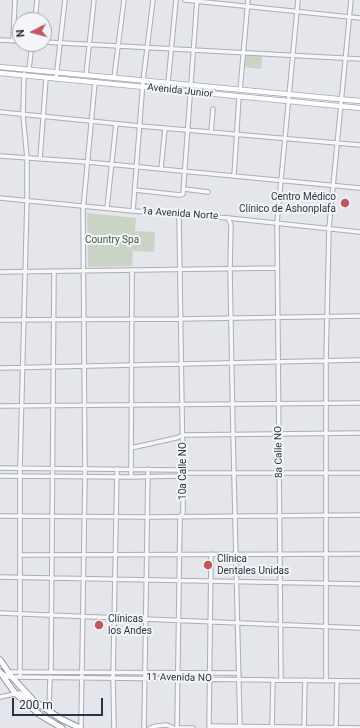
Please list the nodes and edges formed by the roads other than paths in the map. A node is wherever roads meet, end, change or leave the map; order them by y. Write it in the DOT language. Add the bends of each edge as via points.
graph roads {
  1 [pos="15,0"];
  2 [pos="37,0"];
  3 [pos="65,0"];
  4 [pos="94,0"];
  5 [pos="124,0"];
  6 [pos="152,0"];
  7 [pos="176,0"];
  8 [pos="185,0"];
  9 [pos="248,0"];
  10 [pos="298,0"];
  11 [pos="351,0"];
  12 [pos="197,1"];
  13 [pos="248,6"];
  14 [pos="296,11"];
  15 [pos="14,12"];
  16 [pos="36,12"];
  17 [pos="349,17"];
  18 [pos="360,18"];
  19 [pos="0,40"];
  20 [pos="12,41"];
  21 [pos="52,42"];
  22 [pos="60,43"];
  23 [pos="90,45"];
  24 [pos="118,46"];
  25 [pos="147,48"];
  26 [pos="171,49"];
  27 [pos="194,50"];
  28 [pos="30,52"];
  29 [pos="243,53"];
  30 [pos="293,55"];
  31 [pos="346,58"];
  32 [pos="360,59"];
  33 [pos="0,67"];
  34 [pos="26,69"];
  35 [pos="56,72"];
  36 [pos="0,74"];
  37 [pos="24,75"];
  38 [pos="86,75"];
  39 [pos="46,78"];
  40 [pos="114,78"];
  41 [pos="56,79"];
  42 [pos="143,80"];
  43 [pos="95,82"];
  44 [pos="168,83"];
  45 [pos="191,85"];
  46 [pos="143,88"];
  47 [pos="240,91"];
  48 [pos="190,92"];
  49 [pos="289,95"];
  50 [pos="239,97"];
  51 [pos="341,99"];
  52 [pos="360,101"];
  53 [pos="288,102"];
  54 [pos="341,107"];
  55 [pos="360,108"];
  56 [pos="213,109"];
  57 [pos="0,112"];
  58 [pos="23,115"];
  59 [pos="43,117"];
  60 [pos="91,121"];
  61 [pos="116,124"];
  62 [pos="140,126"];
  63 [pos="165,128"];
  64 [pos="187,129"];
  65 [pos="211,132"];
  66 [pos="237,134"];
  67 [pos="285,138"];
  68 [pos="337,143"];
  69 [pos="360,145"];
  70 [pos="0,156"];
  71 [pos="27,158"];
  72 [pos="40,158"];
  73 [pos="87,162"];
  74 [pos="112,164"];
  75 [pos="137,166"];
  76 [pos="161,169"];
  77 [pos="184,171"];
  78 [pos="234,176"];
  79 [pos="281,180"];
  80 [pos="333,185"];
  81 [pos="360,188"];
  82 [pos="184,189"];
  83 [pos="134,190"];
  84 [pos="208,192"];
  85 [pos="0,198"];
  86 [pos="27,200"];
  87 [pos="83,205"];
  88 [pos="107,208"];
  89 [pos="133,211"];
  90 [pos="179,214"];
  91 [pos="228,218"];
  92 [pos="277,223"];
  93 [pos="329,228"];
  94 [pos="360,232"];
  95 [pos="277,268"];
  96 [pos="230,269"];
  97 [pos="132,270"];
  98 [pos="180,270"];
  99 [pos="24,271"];
  100 [pos="54,271"];
  101 [pos="84,271"];
  102 [pos="0,272"];
  103 [pos="360,316"];
  104 [pos="278,317"];
  105 [pos="327,317"];
  106 [pos="231,318"];
  107 [pos="132,319"];
  108 [pos="180,319"];
  109 [pos="0,320"];
  110 [pos="24,320"];
  111 [pos="54,320"];
  112 [pos="84,320"];
  113 [pos="360,360"];
  114 [pos="326,361"];
  115 [pos="278,362"];
  116 [pos="232,363"];
  117 [pos="181,364"];
  118 [pos="131,365"];
  119 [pos="84,366"];
  120 [pos="54,367"];
  121 [pos="0,368"];
  122 [pos="22,368"];
  123 [pos="326,403"];
  124 [pos="360,403"];
  125 [pos="279,404"];
  126 [pos="232,405"];
  127 [pos="0,406"];
  128 [pos="22,406"];
  129 [pos="84,406"];
  130 [pos="131,406"];
  131 [pos="182,406"];
  132 [pos="53,407"];
  133 [pos="326,433"];
  134 [pos="360,433"];
  135 [pos="233,434"];
  136 [pos="279,434"];
  137 [pos="183,435"];
  138 [pos="131,448"];
  139 [pos="0,468"];
  140 [pos="20,468"];
  141 [pos="52,469"];
  142 [pos="85,469"];
  143 [pos="117,469"];
  144 [pos="131,469"];
  145 [pos="148,469"];
  146 [pos="183,473"];
  147 [pos="360,473"];
  148 [pos="234,474"];
  149 [pos="280,474"];
  150 [pos="326,474"];
  151 [pos="0,476"];
  152 [pos="20,476"];
  153 [pos="52,476"];
  154 [pos="85,476"];
  155 [pos="116,476"];
  156 [pos="131,477"];
  157 [pos="148,477"];
  158 [pos="280,515"];
  159 [pos="326,515"];
  160 [pos="0,516"];
  161 [pos="20,516"];
  162 [pos="52,516"];
  163 [pos="84,516"];
  164 [pos="116,516"];
  165 [pos="235,516"];
  166 [pos="360,516"];
  167 [pos="148,517"];
  168 [pos="180,517"];
  169 [pos="180,554"];
  170 [pos="211,554"];
  171 [pos="236,554"];
  172 [pos="280,554"];
  173 [pos="326,554"];
  174 [pos="360,554"];
  175 [pos="20,555"];
  176 [pos="52,555"];
  177 [pos="84,555"];
  178 [pos="116,555"];
  179 [pos="148,555"];
  180 [pos="0,577"];
  181 [pos="20,578"];
  182 [pos="51,578"];
  183 [pos="83,578"];
  184 [pos="116,579"];
  185 [pos="147,580"];
  186 [pos="179,580"];
  187 [pos="211,581"];
  188 [pos="236,581"];
  189 [pos="280,582"];
  190 [pos="326,583"];
  191 [pos="360,584"];
  192 [pos="0,613"];
  193 [pos="19,614"];
  194 [pos="51,615"];
  195 [pos="83,616"];
  196 [pos="115,618"];
  197 [pos="146,619"];
  198 [pos="179,620"];
  199 [pos="210,622"];
  200 [pos="238,624"];
  201 [pos="281,626"];
  202 [pos="326,627"];
  203 [pos="360,628"];
  204 [pos="0,660"];
  205 [pos="0,672"];
  206 [pos="8,672"];
  207 [pos="19,672"];
  208 [pos="51,672"];
  209 [pos="82,672"];
  210 [pos="113,672"];
  211 [pos="145,672"];
  212 [pos="178,673"];
  213 [pos="210,673"];
  214 [pos="239,673"];
  215 [pos="12,677"];
  216 [pos="20,677"];
  217 [pos="50,677"];
  218 [pos="82,677"];
  219 [pos="113,678"];
  220 [pos="145,678"];
  221 [pos="178,678"];
  222 [pos="210,679"];
  223 [pos="239,679"];
  224 [pos="273,680"];
  225 [pos="282,680"];
  226 [pos="305,680"];
  227 [pos="326,681"];
  228 [pos="337,681"];
  229 [pos="360,681"];
  230 [pos="15,693"];
  231 [pos="0,697"];
  232 [pos="34,701"];
  233 [pos="49,712"];
  234 [pos="240,727"];
  235 [pos="272,727"];
  236 [pos="62,728"];
  237 [pos="80,728"];
  238 [pos="114,728"];
  239 [pos="144,728"];
  240 [pos="150,728"];
  241 [pos="176,728"];
  242 [pos="193,728"];
  243 [pos="209,728"];
  244 [pos="304,728"];
  245 [pos="336,728"];
  246 [pos="360,728"];
  1 -- 15 [label="street"];
  2 -- 16 [label="street"];
  3 -- 22 [label="street"];
  4 -- 23 [label="street"];
  5 -- 24 [label="street"];
  6 -- 25 [label="street"];
  7 -- 26 [label="street"];
  8 -- 12 [label="street"];
  9 -- 13 [label="street"];
  10 -- 14 [label="street, 8a Calle NO"];
  11 -- 17 [label="street"];
  12 -- 13 [label="street"];
  12 -- 27 [label="street"];
  13 -- 14 [label="street"];
  13 -- 29 [label="street"];
  14 -- 17 [label="street"];
  14 -- 30 [label="street, 8a Calle NO"];
  17 -- 18 [label="street"];
  17 -- 31 [label="street"];
  19 -- 20 [label="street"];
  21 -- 22 [label="street"];
  22 -- 23 [label="street"];
  22 -- 35 [label="street"];
  23 -- 24 [label="street"];
  23 -- 38 [label="street"];
  24 -- 25 [label="street"];
  24 -- 40 [label="street"];
  25 -- 26 [label="street"];
  25 -- 42 [label="street"];
  26 -- 27 [label="street"];
  26 -- 44 [label="street"];
  27 -- 29 [label="street"];
  27 -- 45 [label="street"];
  28 -- 34 [label="street"];
  29 -- 30 [label="street"];
  29 -- 47 [label="street"];
  30 -- 31 [label="street"];
  30 -- 49 [label="street, 8a Calle NO"];
  31 -- 32 [label="street"];
  31 -- 51 [label="street"];
  33 -- 34 [label="main road, Avenida Junior"];
  34 -- 35 [label="main road, Avenida Junior"];
  34 -- 37 [label="street"];
  35 -- 38 [label="main road, Avenida Junior"];
  35 -- 41 [label="street"];
  36 -- 37 [label="main road, Avenida Junior"];
  37 -- 39 [label="main road, Avenida Junior"];
  37 -- 58 [label="street"];
  38 -- 40 [label="main road, Avenida Junior"];
  39 -- 41 [label="main road, Avenida Junior"];
  39 -- 59 [label="street"];
  40 -- 42 [label="main road, Avenida Junior"];
  41 -- 43 [label="main road, Avenida Junior"];
  42 -- 44 [label="main road, Avenida Junior"];
  42 -- 46 [label="street"];
  43 -- 46 [label="main road, Avenida Junior"];
  43 -- 60 [label="street"];
  44 -- 45 [label="main road, Avenida Junior"];
  45 -- 47 [label="main road, Avenida Junior"];
  45 -- 48 [label="street"];
  46 -- 48 [label="main road, Avenida Junior"];
  46 -- 62 [label="street"];
  47 -- 49 [label="main road, Avenida Junior"];
  48 -- 50 [label="main road, Avenida Junior"];
  48 -- 64 [label="street"];
  49 -- 51 [label="main road, Avenida Junior"];
  49 -- 53 [label="street, 8a Calle NO"];
  50 -- 53 [label="main road, Avenida Junior"];
  50 -- 66 [label="street"];
  51 -- 52 [label="main road, Avenida Junior"];
  51 -- 54 [label="street"];
  53 -- 54 [label="main road, Avenida Junior"];
  53 -- 67 [label="street, 8a Calle NO"];
  54 -- 55 [label="main road, Avenida Junior"];
  54 -- 68 [label="street"];
  56 -- 65 [label="street"];
  57 -- 58 [label="street"];
  58 -- 59 [label="street"];
  58 -- 71 [label="street"];
  59 -- 60 [label="street"];
  59 -- 72 [label="street"];
  60 -- 61 [label="street"];
  60 -- 73 [label="street"];
  61 -- 62 [label="street"];
  61 -- 74 [label="street"];
  62 -- 63 [label="street"];
  62 -- 75 [label="street"];
  63 -- 64 [label="street"];
  63 -- 76 [label="street"];
  64 -- 65 [label="street"];
  64 -- 77 [label="street"];
  65 -- 66 [label="street"];
  66 -- 67 [label="street"];
  66 -- 78 [label="street"];
  67 -- 68 [label="street"];
  67 -- 79 [label="street, 8a Calle NO"];
  68 -- 69 [label="street"];
  68 -- 80 [label="street"];
  70 -- 71 [label="street"];
  71 -- 72 [label="street"];
  71 -- 86 [label="street"];
  72 -- 73 [label="street"];
  73 -- 74 [label="street"];
  73 -- 87 [label="street"];
  74 -- 75 [label="street"];
  74 -- 88 [label="street"];
  75 -- 76 [label="street"];
  75 -- 83 [label="street"];
  76 -- 77 [label="street"];
  77 -- 78 [label="street"];
  77 -- 82 [label="street"];
  78 -- 79 [label="street"];
  79 -- 80 [label="street"];
  79 -- 92 [label="street, 8a Calle NO"];
  80 -- 81 [label="street"];
  80 -- 93 [label="street"];
  82 -- 83 [label="street" via="180,195"];
  82 -- 84 [label="street"];
  83 -- 89 [label="street"];
  85 -- 86 [label="street, 1a Avenida Norte"];
  86 -- 87 [label="street, 1a Avenida Norte"];
  86 -- 99 [label="street"];
  87 -- 88 [label="street, 1a Avenida Norte"];
  87 -- 101 [label="street"];
  88 -- 89 [label="street, 1a Avenida Norte"];
  89 -- 90 [label="street, 1a Avenida Norte"];
  90 -- 91 [label="street, 1a Avenida Norte"];
  90 -- 98 [label="street, 10a Calle NO"];
  91 -- 92 [label="street, 1a Avenida Norte"];
  91 -- 96 [label="street" via="231,226"];
  92 -- 93 [label="street, 1a Avenida Norte"];
  92 -- 95 [label="street, 8a Calle NO"];
  93 -- 94 [label="street, 1a Avenida Norte"];
  93 -- 105 [label="street"];
  95 -- 96 [label="street"];
  95 -- 104 [label="street, 8a Calle NO"];
  96 -- 98 [label="street"];
  96 -- 106 [label="street"];
  97 -- 98 [label="street"];
  97 -- 101 [label="street"];
  97 -- 107 [label="street"];
  98 -- 108 [label="street, 10a Calle NO"];
  99 -- 100 [label="street"];
  99 -- 102 [label="street"];
  99 -- 110 [label="street"];
  100 -- 101 [label="street"];
  100 -- 111 [label="street"];
  101 -- 112 [label="street"];
  103 -- 105 [label="street"];
  104 -- 105 [label="street"];
  104 -- 106 [label="street"];
  104 -- 115 [label="street, 8a Calle NO"];
  105 -- 114 [label="street"];
  106 -- 108 [label="street"];
  106 -- 116 [label="street"];
  107 -- 108 [label="street"];
  107 -- 112 [label="street"];
  107 -- 118 [label="street"];
  108 -- 117 [label="street, 10a Calle NO"];
  109 -- 110 [label="street"];
  110 -- 111 [label="street"];
  110 -- 122 [label="street"];
  111 -- 112 [label="street"];
  111 -- 120 [label="street"];
  112 -- 119 [label="street"];
  113 -- 114 [label="street"];
  114 -- 115 [label="street"];
  114 -- 123 [label="street"];
  115 -- 116 [label="street"];
  115 -- 125 [label="street, 8a Calle NO"];
  116 -- 117 [label="street"];
  116 -- 126 [label="street"];
  117 -- 118 [label="street"];
  117 -- 131 [label="street, 10a Calle NO"];
  118 -- 119 [label="street"];
  118 -- 130 [label="street"];
  119 -- 120 [label="street"];
  119 -- 129 [label="street"];
  120 -- 122 [label="street"];
  120 -- 132 [label="street"];
  121 -- 122 [label="street"];
  122 -- 128 [label="street"];
  123 -- 124 [label="street"];
  123 -- 125 [label="street"];
  123 -- 133 [label="street"];
  125 -- 126 [label="street"];
  125 -- 136 [label="street, 8a Calle NO"];
  126 -- 131 [label="street"];
  126 -- 135 [label="street"];
  127 -- 128 [label="street"];
  128 -- 132 [label="street"];
  128 -- 140 [label="street"];
  129 -- 130 [label="street"];
  129 -- 132 [label="street"];
  129 -- 142 [label="street"];
  130 -- 131 [label="street"];
  130 -- 138 [label="street"];
  131 -- 137 [label="street, 10a Calle NO"];
  132 -- 141 [label="street"];
  133 -- 134 [label="street"];
  133 -- 136 [label="street"];
  133 -- 150 [label="street"];
  135 -- 136 [label="street"];
  135 -- 137 [label="street"];
  135 -- 148 [label="street"];
  136 -- 149 [label="street, 8a Calle NO"];
  137 -- 138 [label="street"];
  137 -- 146 [label="street, 10a Calle NO"];
  138 -- 144 [label="street"];
  139 -- 140 [label="street"];
  140 -- 141 [label="street"];
  140 -- 152 [label="street"];
  141 -- 142 [label="street"];
  141 -- 153 [label="street"];
  142 -- 143 [label="street"];
  142 -- 154 [label="street"];
  143 -- 144 [label="street"];
  143 -- 155 [label="street"];
  144 -- 145 [label="street"];
  144 -- 156 [label="street"];
  145 -- 146 [label="street" via="178,470"];
  145 -- 157 [label="street"];
  146 -- 148 [label="street"];
  146 -- 157 [label="street" via="178,476"];
  146 -- 168 [label="street, 10a Calle NO" via="183,513"];
  147 -- 150 [label="street"];
  148 -- 149 [label="street"];
  148 -- 165 [label="street"];
  149 -- 150 [label="street"];
  149 -- 158 [label="street, 8a Calle NO"];
  150 -- 159 [label="street"];
  151 -- 152 [label="street"];
  152 -- 153 [label="street"];
  152 -- 161 [label="street"];
  153 -- 154 [label="street"];
  153 -- 162 [label="street"];
  154 -- 155 [label="street"];
  154 -- 163 [label="street"];
  155 -- 156 [label="street"];
  155 -- 164 [label="street"];
  156 -- 157 [label="street"];
  157 -- 167 [label="street"];
  158 -- 159 [label="street"];
  158 -- 165 [label="street"];
  158 -- 172 [label="street, 8a Calle NO"];
  159 -- 166 [label="street"];
  159 -- 173 [label="street"];
  160 -- 161 [label="street"];
  161 -- 162 [label="street"];
  161 -- 175 [label="street"];
  162 -- 163 [label="street"];
  162 -- 176 [label="street"];
  163 -- 164 [label="street"];
  163 -- 177 [label="street"];
  164 -- 167 [label="street"];
  164 -- 178 [label="street"];
  165 -- 168 [label="street"];
  165 -- 171 [label="street"];
  167 -- 168 [label="street"];
  167 -- 179 [label="street"];
  168 -- 169 [label="street, 10a Calle NO"];
  169 -- 170 [label="street"];
  169 -- 179 [label="street"];
  169 -- 186 [label="street, 10a Calle NO"];
  170 -- 171 [label="street"];
  170 -- 187 [label="street"];
  171 -- 172 [label="street"];
  171 -- 188 [label="street"];
  172 -- 173 [label="street"];
  172 -- 189 [label="street, 8a Calle NO"];
  173 -- 174 [label="street"];
  173 -- 190 [label="street"];
  175 -- 176 [label="street"];
  175 -- 181 [label="street"];
  176 -- 177 [label="street"];
  176 -- 182 [label="street"];
  177 -- 178 [label="street"];
  177 -- 183 [label="street"];
  178 -- 179 [label="street"];
  178 -- 184 [label="street"];
  179 -- 185 [label="street"];
  180 -- 181 [label="street"];
  181 -- 182 [label="street"];
  181 -- 193 [label="street"];
  182 -- 183 [label="street"];
  182 -- 194 [label="street"];
  183 -- 184 [label="street"];
  183 -- 195 [label="street"];
  184 -- 185 [label="street"];
  184 -- 196 [label="street"];
  185 -- 186 [label="street"];
  185 -- 197 [label="street"];
  186 -- 187 [label="street"];
  186 -- 198 [label="street, 10a Calle NO"];
  187 -- 188 [label="street"];
  187 -- 199 [label="street"];
  188 -- 189 [label="street"];
  188 -- 200 [label="street"];
  189 -- 190 [label="street"];
  189 -- 201 [label="street, 8a Calle NO"];
  190 -- 191 [label="street"];
  190 -- 202 [label="street"];
  192 -- 193 [label="street"];
  193 -- 194 [label="street"];
  193 -- 207 [label="street"];
  194 -- 195 [label="street"];
  194 -- 208 [label="street"];
  195 -- 196 [label="street"];
  195 -- 209 [label="street"];
  196 -- 197 [label="street"];
  196 -- 210 [label="street"];
  197 -- 198 [label="street"];
  197 -- 211 [label="street"];
  198 -- 199 [label="street"];
  198 -- 212 [label="street, 10a Calle NO"];
  199 -- 200 [label="street"];
  199 -- 213 [label="street"];
  200 -- 201 [label="street"];
  200 -- 214 [label="street"];
  201 -- 202 [label="street"];
  201 -- 225 [label="street, 8a Calle NO"];
  202 -- 203 [label="street"];
  202 -- 227 [label="street"];
  204 -- 206 [label="highway"];
  205 -- 215 [label="street, 11 Avenida NO"];
  205 -- 230 [label="highway"];
  206 -- 207 [label="street, 11 Avenida NO"];
  206 -- 215 [label="highway"];
  207 -- 208 [label="street, 11 Avenida NO"];
  207 -- 216 [label="street"];
  208 -- 209 [label="street, 11 Avenida NO"];
  209 -- 210 [label="street, 11 Avenida NO"];
  209 -- 218 [label="street"];
  210 -- 211 [label="street, 11 Avenida NO"];
  210 -- 219 [label="street"];
  211 -- 212 [label="street, 11 Avenida NO"];
  211 -- 220 [label="street"];
  212 -- 213 [label="street, 11 Avenida NO"];
  212 -- 221 [label="street, 10a Calle NO"];
  213 -- 214 [label="street, 11 Avenida NO"];
  213 -- 222 [label="street"];
  214 -- 223 [label="street"];
  215 -- 216 [label="street, 11 Avenida NO"];
  215 -- 232 [label="highway"];
  216 -- 217 [label="street, 11 Avenida NO"];
  217 -- 218 [label="street, 11 Avenida NO"];
  217 -- 233 [label="street"];
  218 -- 219 [label="street, 11 Avenida NO"];
  218 -- 237 [label="street"];
  219 -- 220 [label="street, 11 Avenida NO"];
  219 -- 238 [label="street"];
  220 -- 221 [label="street, 11 Avenida NO"];
  220 -- 239 [label="street"];
  221 -- 222 [label="street, 11 Avenida NO"];
  221 -- 241 [label="street, 10a Calle NO"];
  222 -- 223 [label="street, 11 Avenida NO"];
  222 -- 243 [label="street"];
  223 -- 224 [label="street, 11 Avenida NO"];
  223 -- 234 [label="street"];
  224 -- 225 [label="street, 11 Avenida NO"];
  224 -- 235 [label="street"];
  225 -- 226 [label="street, 11 Avenida NO"];
  226 -- 227 [label="street, 11 Avenida NO"];
  226 -- 244 [label="street"];
  227 -- 228 [label="street, 11 Avenida NO"];
  228 -- 229 [label="street, 11 Avenida NO"];
  228 -- 245 [label="street"];
  230 -- 231 [label="street"];
  230 -- 232 [label="street" via="22,693"];
  230 -- 236 [label="highway" via="40,715"];
  232 -- 233 [label="highway"];
  233 -- 237 [label="highway"];
  234 -- 235 [label="street"];
  234 -- 243 [label="street"];
  235 -- 244 [label="street"];
  240 -- 241 [label="street" via="167,725"];
  241 -- 242 [label="street"];
  244 -- 245 [label="street"];
  245 -- 246 [label="street"];
}
